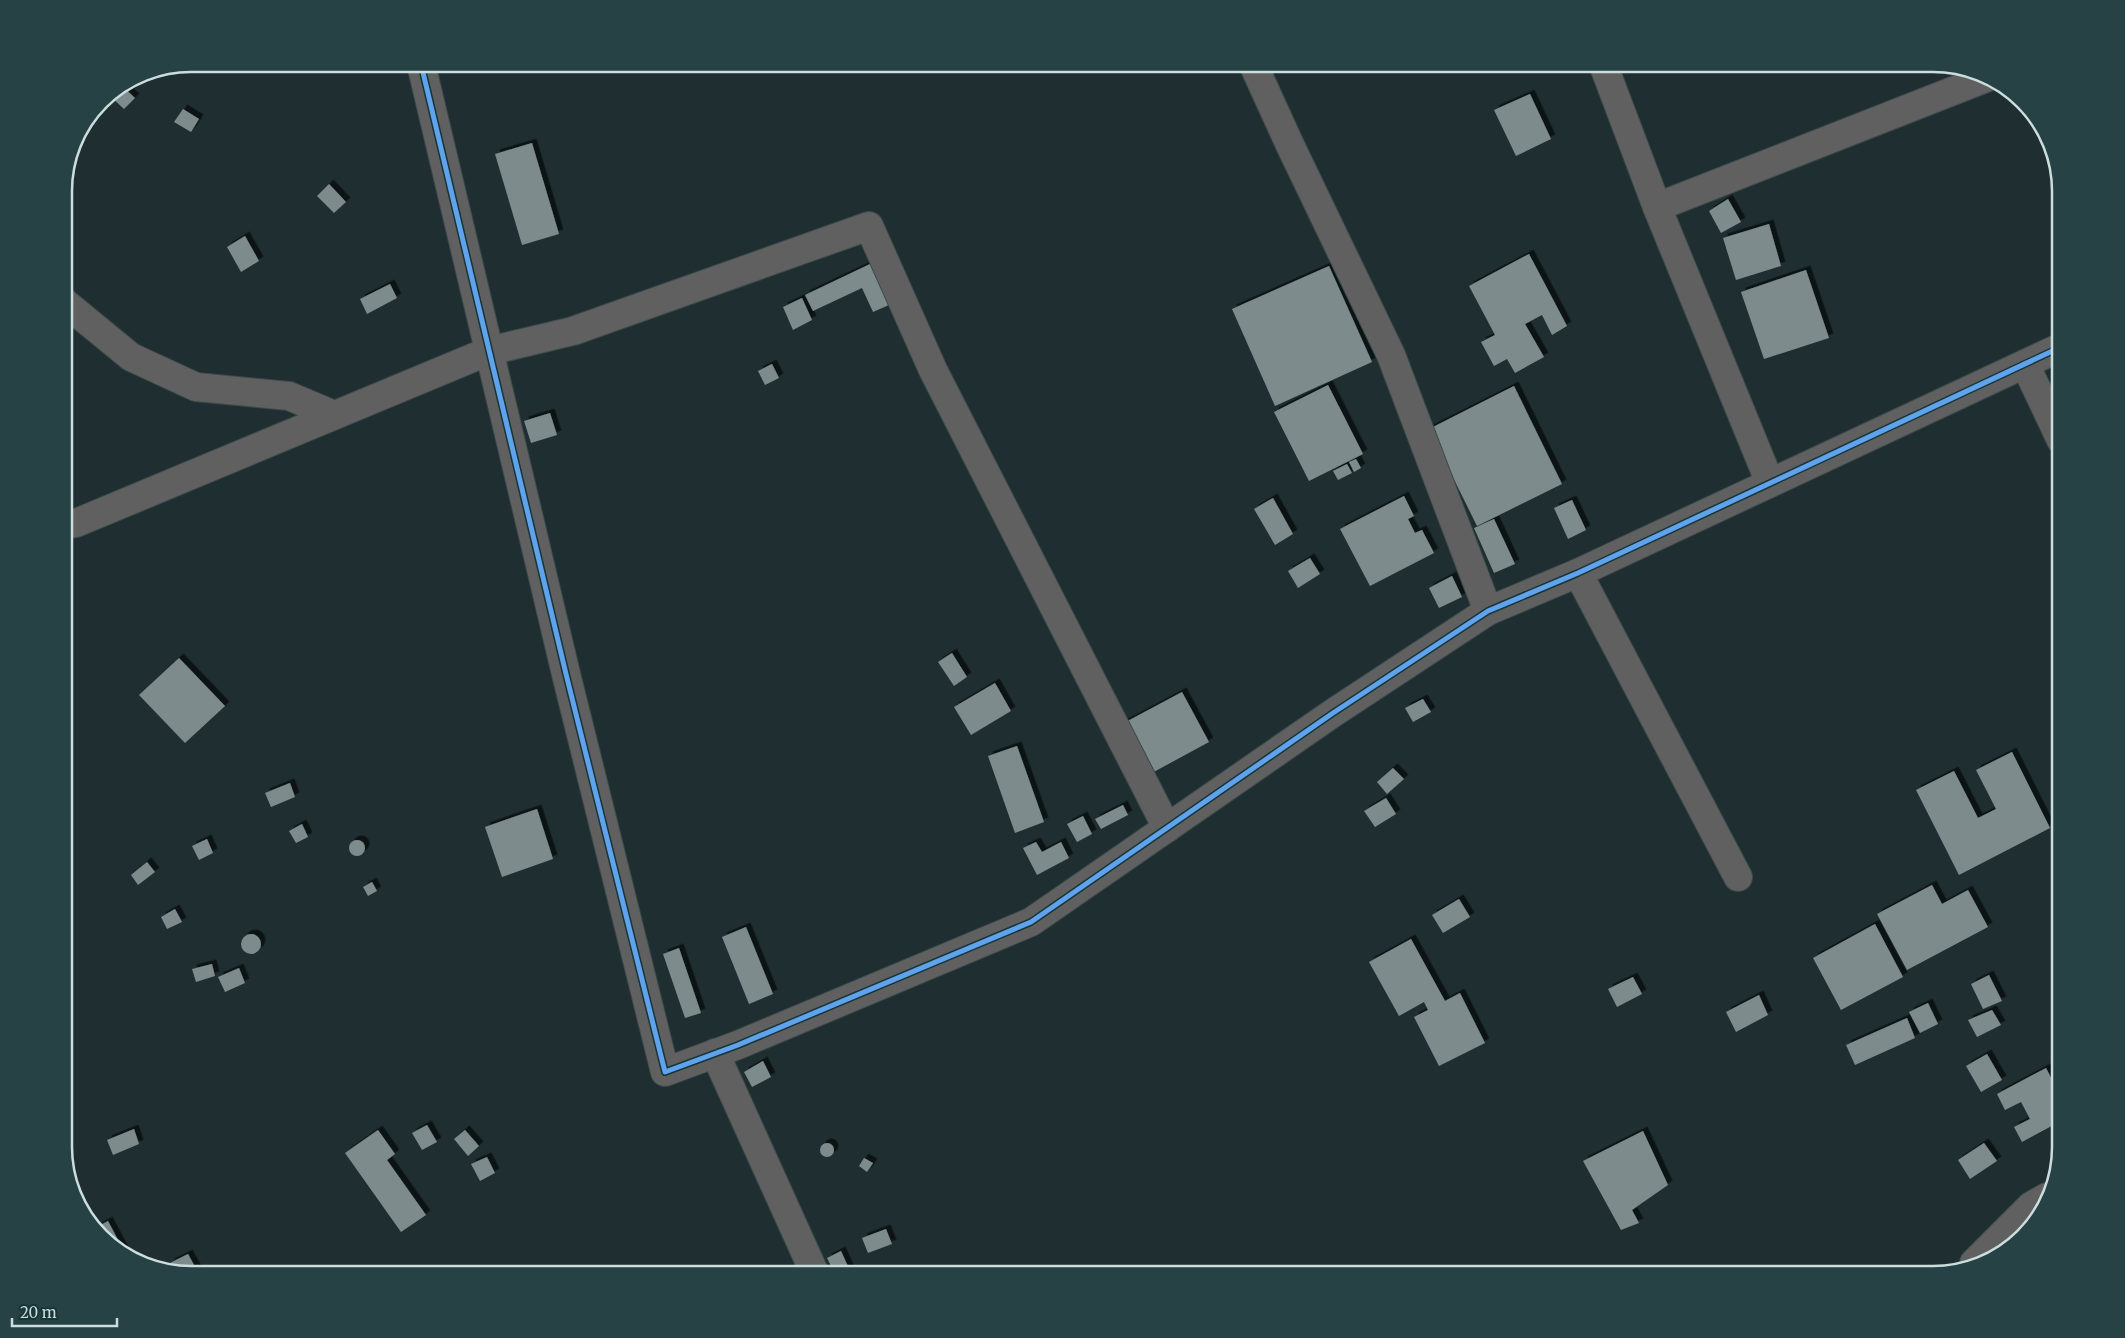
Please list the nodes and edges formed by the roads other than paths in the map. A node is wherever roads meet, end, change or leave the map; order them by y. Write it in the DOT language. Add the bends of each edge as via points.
graph roads {
  1 [pos="423,72"];
  2 [pos="1257,72"];
  3 [pos="1605,72"];
  4 [pos="1977,81"];
  5 [pos="1657,207"];
  6 [pos="73,309"];
  7 [pos="489,351"];
  8 [pos="2052,351"];
  9 [pos="2025,364"];
  10 [pos="334,415"];
  11 [pos="2052,421"];
  12 [pos="1770,483"];
  13 [pos="73,523"];
  14 [pos="1578,573"];
  15 [pos="1488,611"];
  16 [pos="1167,828"];
  17 [pos="1738,878"];
  18 [pos="715,1054"];
  19 [pos="2039,1202"];
  20 [pos="1982,1254"];
  21 [pos="811,1266"];
  1 -- 7 [label="street"];
  2 -- 15 [label="street" via="1391,355"];
  3 -- 5 [label="street"];
  4 -- 5 [label="street"];
  5 -- 12 [label="street"];
  6 -- 10 [label="street" via="131,357 196,387 289,396"];
  7 -- 10 [label="street"];
  7 -- 16 [label="street" via="572,330 869,226 933,370"];
  7 -- 18 [label="street" via="665,1072"];
  8 -- 9 [label="street"];
  9 -- 11 [label="street"];
  9 -- 12 [label="street"];
  10 -- 13 [label="street"];
  12 -- 14 [label="street"];
  14 -- 15 [label="street"];
  14 -- 17 [label="street"];
  15 -- 16 [label="street"];
  16 -- 18 [label="street" via="1031,922"];
  18 -- 21 [label="street"];
  19 -- 20 [label="street"];
}
